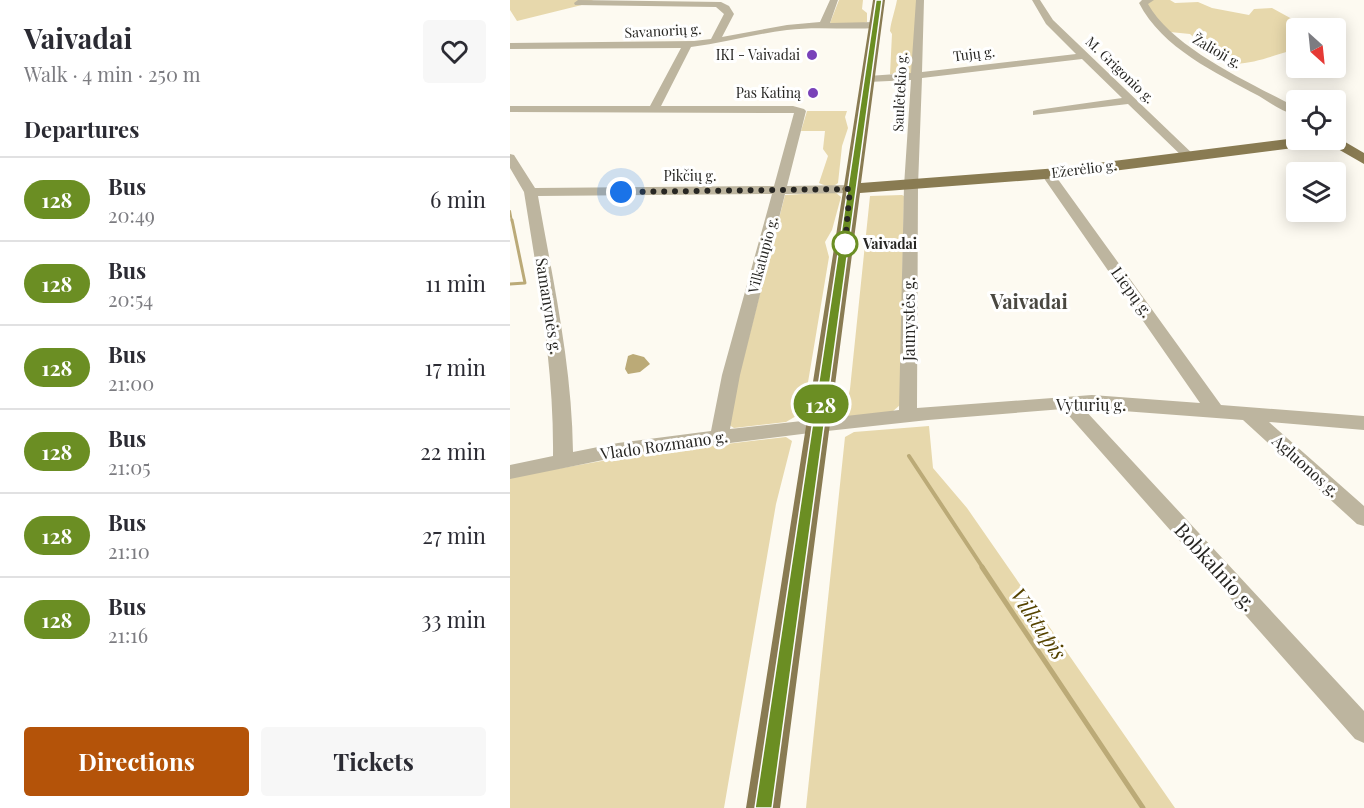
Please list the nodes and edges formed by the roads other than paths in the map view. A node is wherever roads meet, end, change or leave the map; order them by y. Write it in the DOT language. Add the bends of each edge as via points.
graph roads {
  1 [pos="834,0"];
  2 [pos="879,0"];
  3 [pos="920,0"];
  4 [pos="1036,0"];
  5 [pos="1150,0"];
  6 [pos="578,3"];
  7 [pos="824,25"];
  8 [pos="875,25"];
  9 [pos="715,41"];
  10 [pos="510,46"];
  11 [pos="687,46"];
  12 [pos="1084,56"];
  13 [pos="916,76"];
  14 [pos="868,79"];
  15 [pos="1130,100"];
  16 [pos="1286,106"];
  17 [pos="654,108"];
  18 [pos="510,109"];
  19 [pos="1037,113"];
  20 [pos="1286,144"];
  21 [pos="1346,149"];
  22 [pos="1190,157"];
  23 [pos="510,158"];
  24 [pos="1364,159"];
  25 [pos="1047,174"];
  26 [pos="911,186"];
  27 [pos="850,189"];
  28 [pos="779,190"];
  29 [pos="531,192"];
  30 [pos="1068,403"];
  31 [pos="1216,412"];
  32 [pos="1248,414"];
  33 [pos="908,416"];
  34 [pos="1364,423"];
  35 [pos="818,425"];
  36 [pos="719,438"];
  37 [pos="563,460"];
  38 [pos="510,472"];
  39 [pos="1364,518"];
  40 [pos="1364,730"];
  41 [pos="763,808"];
  1 -- 7 [label="street"];
  2 -- 8 [label="main road"];
  3 -- 13 [label="street, Saulėtekio g."];
  4 -- 12 [label="street, M. Grigonio g." via="1049,22"];
  5 -- 16 [label="street, Žalioji g." via="1143,3 1145,12 1176,42"];
  6 -- 9 [label="street" via="718,4 729,14"];
  7 -- 8 [label="street, Savanorių g."];
  7 -- 9 [label="street, Savanorių g."];
  8 -- 14 [label="main road"];
  9 -- 11 [label="street, Savanorių g."];
  10 -- 11 [label="street, Savanorių g."];
  11 -- 17 [label="street"];
  12 -- 13 [label="street, Tujų g."];
  12 -- 15 [label="street, M. Grigonio g."];
  13 -- 14 [label="street, Tujų g."];
  13 -- 26 [label="street, Saulėtekio g."];
  14 -- 27 [label="main road"];
  15 -- 19 [label="street"];
  15 -- 22 [label="street, M. Grigonio g."];
  17 -- 18 [label="street, Vilkatupio g."];
  17 -- 28 [label="street, Vilkatupio g." via="798,110 800,117"];
  20 -- 22 [label="main road, Ežerėlio g."];
  21 -- 24 [label="main road"];
  22 -- 25 [label="main road, Ežerėlio g."];
  23 -- 29 [label="street, Samanynės g."];
  25 -- 26 [label="main road, Ežerėlio g."];
  25 -- 31 [label="street, Liepų g."];
  26 -- 27 [label="main road, Ežerėlio g."];
  26 -- 33 [label="street, Jaunystės g."];
  27 -- 28 [label="street, Pikčių g."];
  27 -- 35 [label="main road"];
  28 -- 29 [label="street, Pikčių g."];
  28 -- 36 [label="street, Vilkatupio g." via="731,375"];
  29 -- 37 [label="street, Samanynės g." via="558,359"];
  30 -- 31 [label="street, Vyturių g." via="1092,401"];
  30 -- 33 [label="street, Vyturių g."];
  30 -- 40 [label="street, Bobkalnio g."];
  31 -- 32 [label="street, Vyturių g."];
  32 -- 34 [label="street, Vyturių g."];
  32 -- 39 [label="street, Agluonos g."];
  33 -- 35 [label="street, Vyturių g."];
  35 -- 36 [label="street, Vlado Rozmano g."];
  35 -- 41 [label="main road"];
  36 -- 37 [label="street, Vlado Rozmano g."];
  37 -- 38 [label="street, Vlado Rozmano g."];
}
